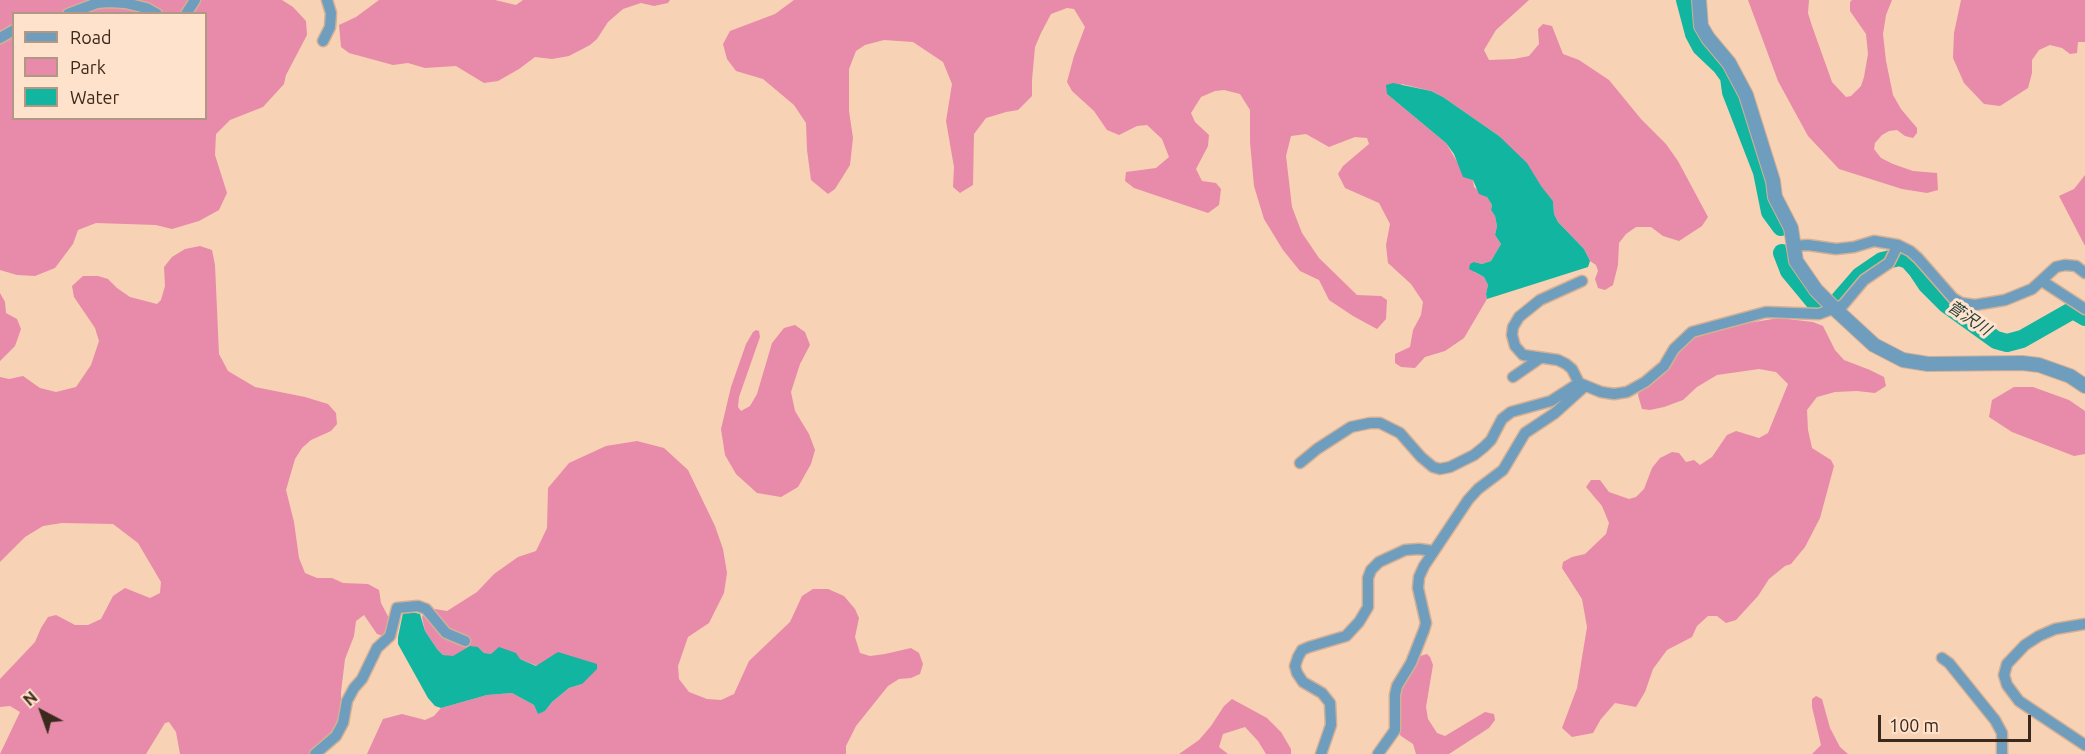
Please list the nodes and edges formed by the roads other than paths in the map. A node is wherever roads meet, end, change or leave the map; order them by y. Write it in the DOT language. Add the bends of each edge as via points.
graph roads {
  1 [pos="327,0"];
  2 [pos="1699,0"];
  3 [pos="73,12"];
  4 [pos="153,12"];
  5 [pos="323,41"];
  6 [pos="1792,246"];
  7 [pos="1896,249"];
  8 [pos="2085,273"];
  9 [pos="1582,281"];
  10 [pos="2042,282"];
  11 [pos="1835,309"];
  12 [pos="2085,309"];
  13 [pos="1539,359"];
  14 [pos="1513,377"];
  15 [pos="1582,385"];
  16 [pos="2085,386"];
  17 [pos="1300,463"];
  18 [pos="1433,551"];
  19 [pos="2085,624"];
  20 [pos="465,641"];
  21 [pos="1942,658"];
  22 [pos="2085,745"];
  23 [pos="2002,752"];
  24 [pos="315,754"];
  25 [pos="1321,754"];
  26 [pos="1378,754"];
  27 [pos="2014,754"];
  1 -- 5 [label="street" via="332,13"];
  2 -- 6 [label="street" via="1701,26 1729,63 1746,95 1775,197 1791,228"];
  3 -- 4 [label="street" via="109,2"];
  6 -- 7 [label="street" via="1836,249 1874,242"];
  6 -- 11 [label="street" via="1803,274"];
  7 -- 10 [label="street" via="1910,250 1961,303 2006,300"];
  7 -- 11 [label="street" via="1889,263 1864,280"];
  8 -- 10 [label="street" via="2076,266 2064,265 2049,272"];
  9 -- 13 [label="street" via="1540,300 1513,327 1518,351"];
  10 -- 12 [label="street"];
  11 -- 15 [label="street" via="1808,315 1766,312 1692,332 1674,349 1664,366 1636,388 1614,394"];
  11 -- 16 [label="street" via="1874,345 1903,360 1928,364 2039,365"];
  13 -- 14 [label="street"];
  13 -- 15 [label="street" via="1566,364"];
  15 -- 17 [label="street" via="1551,401 1511,412 1484,447 1450,467 1433,467 1400,433 1380,423 1351,427"];
  15 -- 18 [label="street" via="1555,413 1525,433 1503,470 1468,500"];
  18 -- 25 [label="street" via="1405,550 1379,562 1368,578 1368,606 1359,622 1346,636 1309,646 1298,657 1295,666 1303,682 1330,703 1331,725"];
  18 -- 26 [label="street" via="1419,577 1426,623 1411,663 1397,686 1395,730"];
  19 -- 22 [label="street" via="2039,636 2007,664 2004,675 2019,701"];
  20 -- 24 [label="street" via="446,633 426,609 397,608 390,636 377,648 354,688 336,736"];
  21 -- 23 [label="street" via="1995,720 2002,733"];
  23 -- 27 [label="street"];
}
